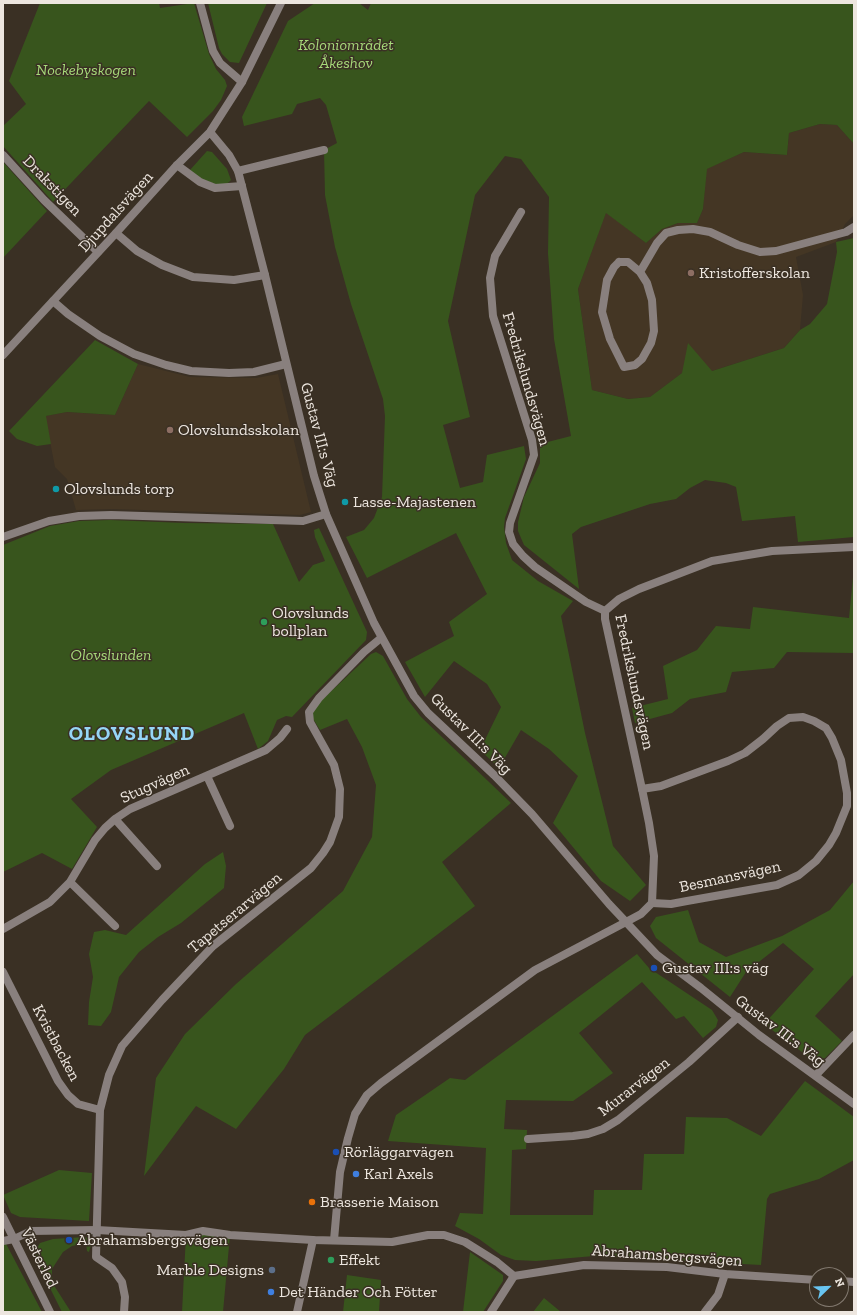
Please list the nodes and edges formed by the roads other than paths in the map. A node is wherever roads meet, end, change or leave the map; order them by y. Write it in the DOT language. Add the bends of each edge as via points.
graph roads {
  1 [pos="200,3"];
  2 [pos="281,3"];
  3 [pos="242,82"];
  4 [pos="210,132"];
  5 [pos="324,150"];
  6 [pos="3,155"];
  7 [pos="177,165"];
  8 [pos="238,171"];
  9 [pos="242,186"];
  10 [pos="521,212"];
  11 [pos="854,227"];
  12 [pos="116,233"];
  13 [pos="98,252"];
  14 [pos="640,272"];
  15 [pos="265,275"];
  16 [pos="53,301"];
  17 [pos="3,355"];
  18 [pos="286,364"];
  19 [pos="326,514"];
  20 [pos="3,537"];
  21 [pos="854,547"];
  22 [pos="605,611"];
  23 [pos="381,638"];
  24 [pos="287,729"];
  25 [pos="207,776"];
  26 [pos="642,789"];
  27 [pos="116,819"];
  28 [pos="230,826"];
  29 [pos="157,866"];
  30 [pos="70,882"];
  31 [pos="652,903"];
  32 [pos="626,922"];
  33 [pos="115,926"];
  34 [pos="3,929"];
  35 [pos="3,972"];
  36 [pos="738,1017"];
  37 [pos="854,1035"];
  38 [pos="816,1075"];
  39 [pos="854,1104"];
  40 [pos="100,1110"];
  41 [pos="528,1139"];
  42 [pos="3,1217"];
  43 [pos="97,1230"];
  44 [pos="14,1239"];
  45 [pos="313,1240"];
  46 [pos="334,1240"];
  47 [pos="3,1241"];
  48 [pos="725,1274"];
  49 [pos="514,1276"];
  50 [pos="809,1279"];
  51 [pos="50,1312"];
  52 [pos="124,1312"];
  53 [pos="297,1312"];
  54 [pos="491,1312"];
  55 [pos="705,1312"];
  1 -- 3 [label="street" via="213,51 220,63"];
  2 -- 3 [label="street, Djupdalsvägen"];
  3 -- 4 [label="street, Djupdalsvägen"];
  4 -- 7 [label="street, Djupdalsvägen"];
  4 -- 8 [label="street, Gustav III:s Väg" via="229,155"];
  5 -- 8 [label="street"];
  6 -- 13 [label="street, Drakstigen" via="44,200"];
  7 -- 9 [label="street" via="200,182 215,188"];
  7 -- 12 [label="street, Djupdalsvägen"];
  8 -- 9 [label="street, Gustav III:s Väg"];
  9 -- 15 [label="street, Gustav III:s Väg"];
  10 -- 22 [label="street, Fredrikslundsvägen" via="495,256 490,278 493,316 532,440 534,455 509,532 513,544 535,567 586,602"];
  11 -- 14 [label="street" via="846,232 776,251 760,252 710,232 678,230 666,233"];
  12 -- 13 [label="street, Djupdalsvägen"];
  12 -- 15 [label="street" via="162,265 193,277 234,280"];
  13 -- 16 [label="street, Djupdalsvägen"];
  14 -- 14 [label="street" via="647,283 652,300 654,331 642,359 635,365 624,367 610,339 602,312 607,280 620,262 628,262"];
  15 -- 18 [label="street, Gustav III:s Väg"];
  16 -- 17 [label="street, Djupdalsvägen"];
  16 -- 18 [label="street" via="100,336 134,354 166,366 191,371 230,373 254,372"];
  18 -- 19 [label="street, Gustav III:s Väg"];
  19 -- 20 [label="street" via="303,521 79,516 49,521"];
  19 -- 23 [label="street, Gustav III:s Väg"];
  21 -- 22 [label="street" via="772,551 712,561 639,589 619,599"];
  22 -- 26 [label="street, Fredrikslundsvägen" via="608,636"];
  23 -- 32 [label="street, Gustav III:s Väg" via="414,696 428,713 532,814"];
  23 -- 40 [label="street, Tapetserarvägen" via="319,698 309,712 310,722 334,765 340,789 339,817 330,842 311,868 213,946 127,1040 108,1075"];
  24 -- 25 [label="street, Stugvägen" via="266,750"];
  25 -- 27 [label="street, Stugvägen" via="130,809"];
  25 -- 28 [label="street, Stugvägen"];
  26 -- 31 [label="street, Fredrikslundsvägen" via="654,856"];
  26 -- 31 [label="street, Besmansvägen" via="661,786 728,761 745,753 789,718 803,717 826,728 832,738 841,760 847,794 847,806 836,833 816,861 800,875 776,885 671,904"];
  27 -- 29 [label="street, Stugvägen"];
  27 -- 30 [label="street, Stugvägen" via="95,840"];
  30 -- 33 [label="street"];
  30 -- 34 [label="street, Stugvägen" via="50,902"];
  31 -- 32 [label="street" via="641,914"];
  32 -- 36 [label="street, Gustav III:s Väg" via="657,955"];
  32 -- 46 [label="street" via="535,970 368,1095 355,1114 340,1172"];
  35 -- 40 [label="street, Kvistbacken" via="68,1095 78,1104"];
  36 -- 38 [label="street, Gustav III:s Väg" via="760,1036"];
  36 -- 41 [label="street, Murarvägen" via="689,1062 618,1120 603,1129 588,1134"];
  37 -- 38 [label="street"];
  38 -- 39 [label="street, Gustav III:s Väg"];
  40 -- 43 [label="street, Tapetserarvägen"];
  42 -- 44 [label="street, Västerled"];
  43 -- 44 [label="street" via="31,1230"];
  43 -- 45 [label="street" via="186,1235 203,1231"];
  43 -- 52 [label="street" via="96,1257 112,1268 122,1282"];
  44 -- 47 [label="street"];
  44 -- 51 [label="street, Västerled"];
  45 -- 46 [label="street"];
  45 -- 53 [label="street"];
  46 -- 49 [label="street" via="392,1242 428,1235 444,1235 466,1242"];
  48 -- 49 [label="street, Abrahamsbergsvägen" via="666,1268 584,1265"];
  48 -- 50 [label="street, Abrahamsbergsvägen"];
  48 -- 55 [label="street" via="718,1295"];
  49 -- 54 [label="street"];
}
